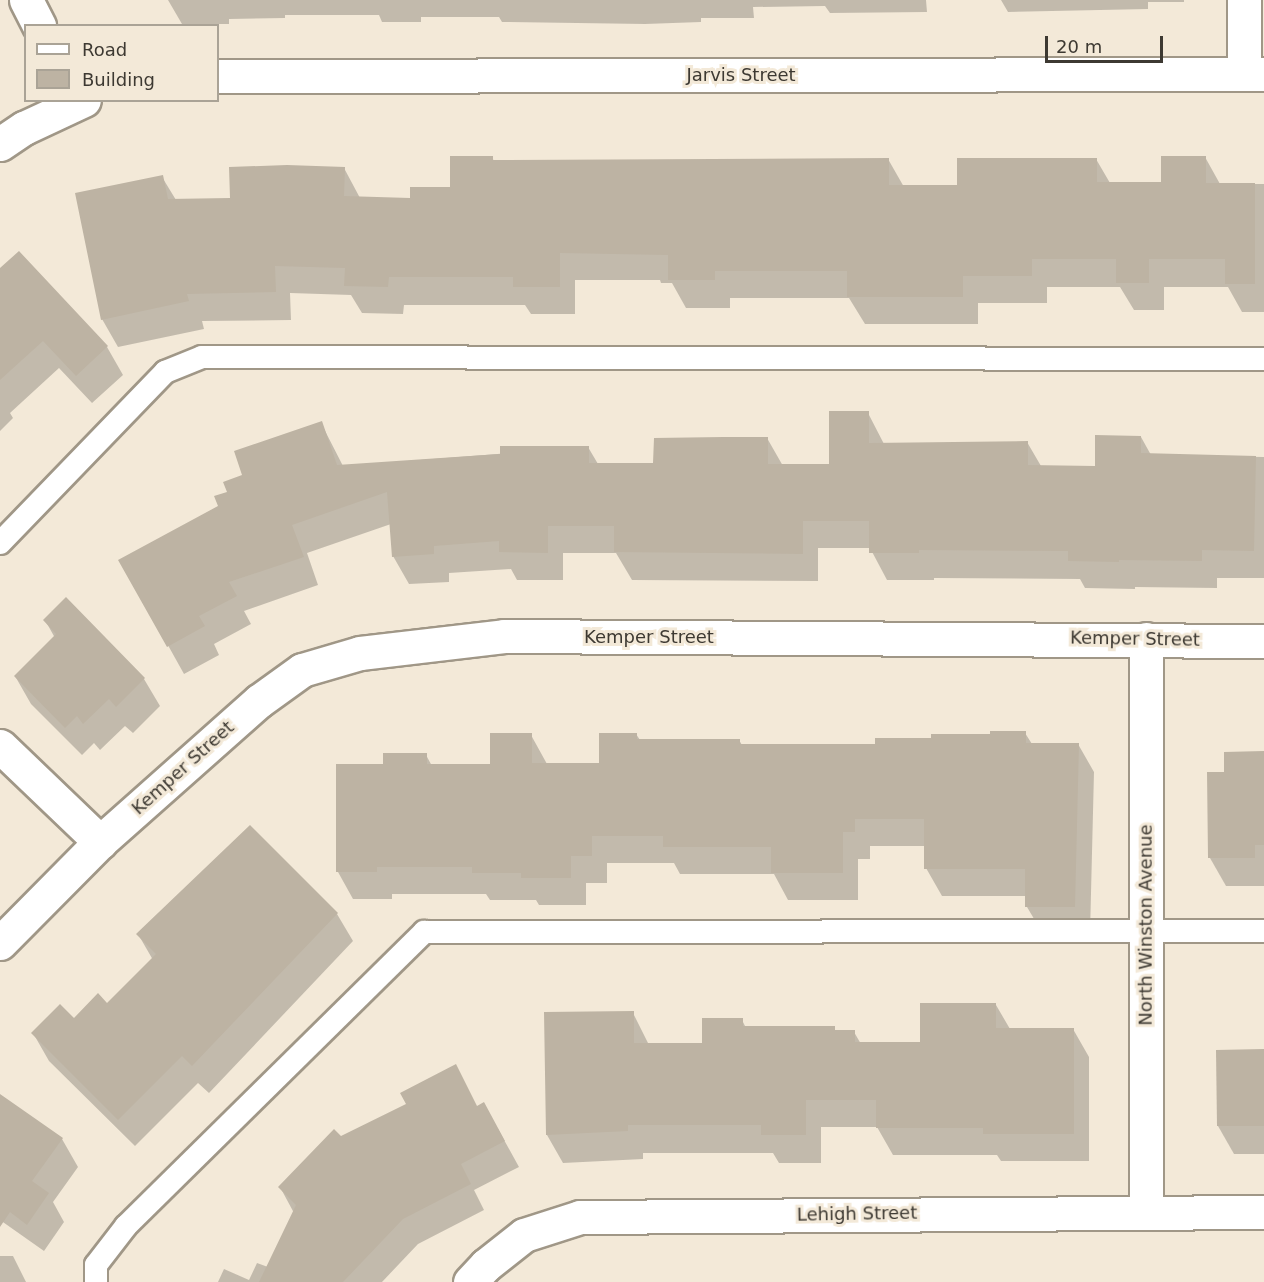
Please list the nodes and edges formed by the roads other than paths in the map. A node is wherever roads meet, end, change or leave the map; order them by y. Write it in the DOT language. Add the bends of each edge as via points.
graph roads {
  1 [pos="26,0"];
  2 [pos="1244,0"];
  3 [pos="38,24"];
  4 [pos="1254,74"];
  5 [pos="219,76"];
  6 [pos="76,102"];
  7 [pos="0,144"];
  8 [pos="1264,359"];
  9 [pos="0,543"];
  10 [pos="1146,639"];
  11 [pos="1264,641"];
  12 [pos="0,746"];
  13 [pos="100,842"];
  14 [pos="1146,930"];
  15 [pos="1264,931"];
  16 [pos="0,943"];
  17 [pos="1146,1211"];
  18 [pos="1264,1212"];
  19 [pos="96,1282"];
  20 [pos="470,1282"];
  1 -- 3 [label="street"];
  2 -- 4 [label="street"];
  4 -- 5 [label="street, Jarvis Street"];
  6 -- 7 [label="street"];
  8 -- 9 [label="lane" via="202,357 165,372"];
  10 -- 11 [label="street, Kemper Street"];
  10 -- 13 [label="street, Kemper Street" via="504,636 360,653 302,670 276,688"];
  10 -- 14 [label="street, North Winston Avenue"];
  12 -- 13 [label="street"];
  13 -- 16 [label="street, Kemper Street"];
  14 -- 15 [label="lane"];
  14 -- 17 [label="street, North Winston Avenue"];
  14 -- 19 [label="lane" via="424,932 126,1226 96,1265"];
  17 -- 18 [label="street, Lehigh Street"];
  17 -- 20 [label="street, Lehigh Street" via="580,1217 524,1235"];
}
